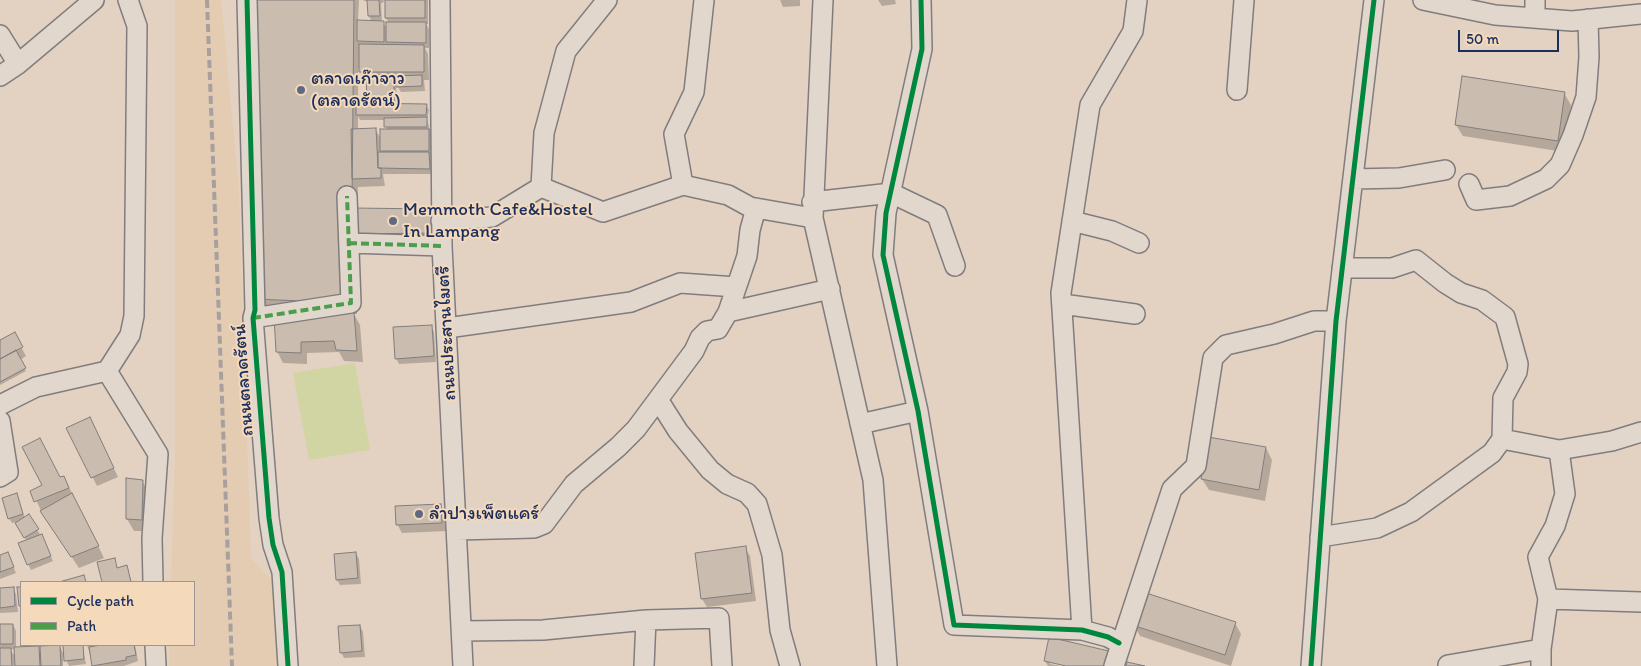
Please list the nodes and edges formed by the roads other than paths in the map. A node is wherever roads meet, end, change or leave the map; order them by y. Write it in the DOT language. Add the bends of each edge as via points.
graph roads {
  1 [pos="94,0"];
  2 [pos="128,0"];
  3 [pos="247,0"];
  4 [pos="440,0"];
  5 [pos="607,0"];
  6 [pos="704,0"];
  7 [pos="823,0"];
  8 [pos="921,0"];
  9 [pos="1137,0"];
  10 [pos="1244,0"];
  11 [pos="1374,0"];
  12 [pos="1423,0"];
  13 [pos="1535,9"];
  14 [pos="1631,10"];
  15 [pos="1588,20"];
  16 [pos="0,35"];
  17 [pos="18,64"];
  18 [pos="0,76"];
  19 [pos="1237,90"];
  20 [pos="1445,170"];
  21 [pos="1353,178"];
  22 [pos="1469,184"];
  23 [pos="683,185"];
  24 [pos="541,187"];
  25 [pos="891,193"];
  26 [pos="347,196"];
  27 [pos="756,208"];
  28 [pos="813,210"];
  29 [pos="441,221"];
  30 [pos="1072,221"];
  31 [pos="349,243"];
  32 [pos="1139,243"];
  33 [pos="442,246"];
  34 [pos="955,266"];
  35 [pos="1342,268"];
  36 [pos="736,287"];
  37 [pos="830,289"];
  38 [pos="1062,304"];
  39 [pos="728,312"];
  40 [pos="1135,314"];
  41 [pos="253,318"];
  42 [pos="1336,321"];
  43 [pos="447,328"];
  44 [pos="107,371"];
  45 [pos="659,401"];
  46 [pos="0,405"];
  47 [pos="918,411"];
  48 [pos="0,421"];
  49 [pos="860,424"];
  50 [pos="1641,432"];
  51 [pos="1502,439"];
  52 [pos="1559,450"];
  53 [pos="0,477"];
  54 [pos="457,530"];
  55 [pos="1320,537"];
  56 [pos="153,581"];
  57 [pos="1548,599"];
  58 [pos="1641,602"];
  59 [pos="646,620"];
  60 [pos="1082,630"];
  61 [pos="462,631"];
  62 [pos="1120,643"];
  63 [pos="155,646"];
  64 [pos="1541,657"];
  65 [pos="1448,665"];
  66 [pos="156,666"];
  67 [pos="288,666"];
  68 [pos="464,666"];
  69 [pos="644,666"];
  70 [pos="722,666"];
  71 [pos="790,666"];
  72 [pos="887,666"];
  73 [pos="1114,666"];
  74 [pos="1311,666"];
  1 -- 17 [label="street"];
  2 -- 44 [label="street" via="137,26 134,316 130,335"];
  3 -- 41 [label="street, ถนนตลาดรัตน์"];
  4 -- 29 [label="street, ถนนประสานไมตรี"];
  5 -- 24 [label="street" via="566,52 544,133"];
  6 -- 23 [label="street" via="694,92 674,134"];
  7 -- 28 [label="street"];
  8 -- 25 [label="street" via="922,48"];
  9 -- 30 [label="street" via="1133,31 1090,105"];
  10 -- 19 [label="street"];
  11 -- 21 [label="street"];
  12 -- 13 [label="street" via="1495,15"];
  13 -- 15 [label="street" via="1572,21"];
  14 -- 15 [label="street"];
  15 -- 22 [label="street" via="1586,97 1560,165 1546,179 1505,197 1476,200"];
  16 -- 17 [label="street"];
  17 -- 18 [label="street"];
  20 -- 21 [label="street" via="1399,178"];
  21 -- 35 [label="street"];
  23 -- 24 [label="street" via="603,212"];
  23 -- 27 [label="street" via="728,194"];
  24 -- 29 [label="street" via="492,217"];
  25 -- 28 [label="street"];
  25 -- 34 [label="street" via="937,215"];
  25 -- 47 [label="street" via="886,212 883,255"];
  26 -- 31 [label="street"];
  27 -- 28 [label="street"];
  27 -- 36 [label="street" via="747,256"];
  28 -- 37 [label="street"];
  29 -- 33 [label="street, ถนนประสานไมตรี"];
  30 -- 32 [label="street" via="1112,231"];
  30 -- 38 [label="street"];
  31 -- 33 [label="street"];
  31 -- 41 [label="street" via="351,303"];
  33 -- 43 [label="street, ถนนประสานไมตรี"];
  35 -- 42 [label="street"];
  35 -- 51 [label="street" via="1392,268 1416,260 1445,283 1482,300 1505,317 1518,364 1503,398"];
  36 -- 39 [label="street"];
  36 -- 43 [label="street" via="680,282 631,302"];
  37 -- 39 [label="street"];
  37 -- 49 [label="street"];
  38 -- 40 [label="street"];
  38 -- 60 [label="street"];
  39 -- 45 [label="street" via="718,329 700,338"];
  41 -- 67 [label="street, ถนนตลาดรัตน์" via="269,518 282,572"];
  42 -- 55 [label="street"];
  42 -- 62 [label="street" via="1314,321 1226,345 1212,358 1196,466 1172,489"];
  43 -- 54 [label="street, ถนนประสานไมตรี"];
  44 -- 46 [label="street" via="36,387"];
  44 -- 56 [label="street" via="158,454 152,538"];
  45 -- 54 [label="street" via="618,448 574,484 544,524 534,528"];
  45 -- 71 [label="street" via="678,431 710,470 757,504 772,555 780,630"];
  47 -- 49 [label="street"];
  47 -- 60 [label="street" via="954,625"];
  48 -- 53 [label="street" via="8,472"];
  49 -- 72 [label="street" via="873,480"];
  50 -- 52 [label="street" via="1612,441"];
  51 -- 52 [label="street"];
  51 -- 55 [label="street" via="1492,453 1411,512 1377,528"];
  52 -- 57 [label="street" via="1566,494 1555,526 1538,557"];
  54 -- 61 [label="street, ถนนประสานไมตรี"];
  55 -- 74 [label="street"];
  57 -- 58 [label="street"];
  57 -- 64 [label="street"];
  59 -- 61 [label="street" via="543,630"];
  59 -- 69 [label="street"];
  59 -- 70 [label="street" via="719,618"];
  60 -- 62 [label="street" via="1108,636"];
  61 -- 68 [label="street, ถนนประสานไมตรี"];
  62 -- 73 [label="street"];
  63 -- 66 [label="street"];
  64 -- 65 [label="street"];
}
